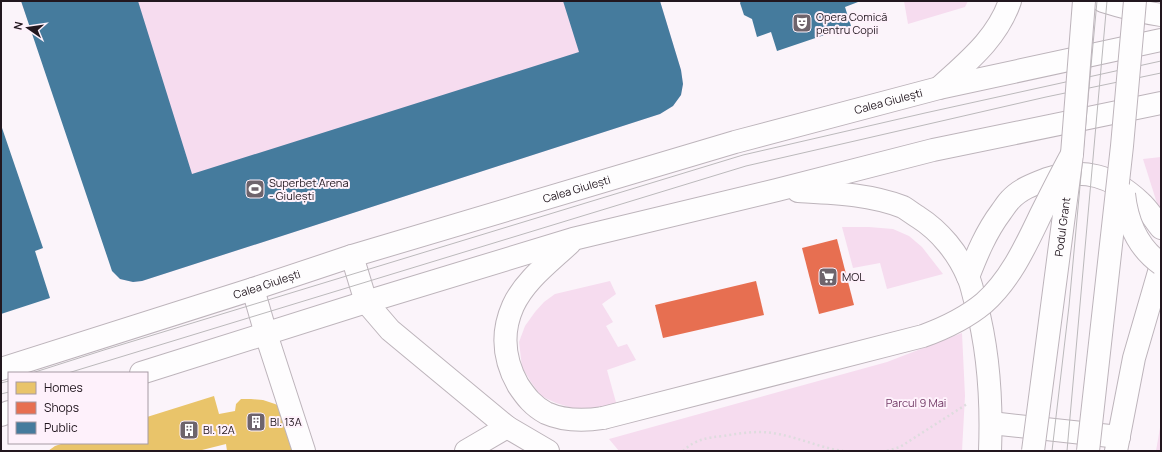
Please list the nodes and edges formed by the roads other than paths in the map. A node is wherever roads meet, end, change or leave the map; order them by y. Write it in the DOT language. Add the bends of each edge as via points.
graph roads {
  1 [pos="1010,1"];
  2 [pos="1084,1"];
  3 [pos="1103,1"];
  4 [pos="1135,1"];
  5 [pos="1161,15"];
  6 [pos="1161,40"];
  7 [pos="939,88"];
  8 [pos="1161,103"];
  9 [pos="1122,146"];
  10 [pos="1072,154"];
  11 [pos="777,190"];
  12 [pos="1161,228"];
  13 [pos="573,239"];
  14 [pos="352,256"];
  15 [pos="1161,264"];
  16 [pos="968,277"];
  17 [pos="253,289"];
  18 [pos="366,302"];
  19 [pos="266,334"];
  20 [pos="1,368"];
  21 [pos="144,372"];
  22 [pos="991,423"];
  23 [pos="507,426"];
  24 [pos="1118,444"];
  25 [pos="304,451"];
  26 [pos="466,451"];
  27 [pos="548,451"];
  28 [pos="990,451"];
  29 [pos="1033,451"];
  30 [pos="1088,451"];
  1 -- 7 [label="main road" via="1001,22 989,40"];
  2 -- 10 [label="main road, Podul Grant, bridge"];
  3 -- 5 [label="main road"];
  4 -- 9 [label="main road, bridge"];
  6 -- 7 [label="main road, Calea Giulești"];
  7 -- 14 [label="main road, Calea Giulești" via="735,142"];
  8 -- 11 [label="main road" via="933,150"];
  9 -- 15 [label="main road, bridge" via="1124,194 1130,224 1145,249"];
  9 -- 30 [label="main road, bridge"];
  10 -- 13 [label="main road, bridge" via="1008,275 984,302 942,329 923,336 585,421 546,413 531,403 512,374 505,345 508,321 521,292"];
  10 -- 29 [label="main road, Podul Grant, bridge"];
  11 -- 13 [label="main road"];
  11 -- 16 [label="main road" via="848,194 873,198 904,208 927,222 945,240"];
  12 -- 16 [label="main road" via="1141,203 1108,180 1086,174 1050,178 1022,190 1010,200 988,232"];
  13 -- 18 [label="main road"];
  14 -- 17 [label="main road, Calea Giulești"];
  14 -- 18 [label="main road"];
  15 -- 24 [label="main road" via="1134,358"];
  16 -- 22 [label="main road" via="982,328 990,391"];
  17 -- 19 [label="main road"];
  17 -- 20 [label="main road, Calea Giulești"];
  18 -- 19 [label="main road"];
  18 -- 23 [label="main road" via="390,330"];
  19 -- 21 [label="main road"];
  19 -- 25 [label="main road"];
  22 -- 24 [label="main road"];
  22 -- 28 [label="main road"];
  23 -- 26 [label="main road"];
  23 -- 27 [label="main road"];
}
